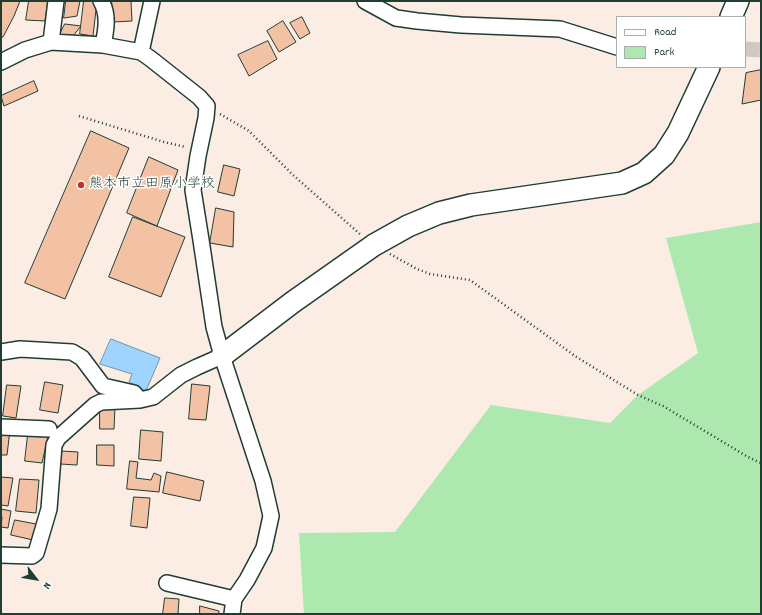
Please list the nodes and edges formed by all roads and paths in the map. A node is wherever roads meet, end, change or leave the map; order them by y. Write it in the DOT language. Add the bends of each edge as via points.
graph roads {
  1 [pos="56,1"];
  2 [pos="101,1"];
  3 [pos="152,1"];
  4 [pos="365,1"];
  5 [pos="738,1"];
  6 [pos="731,16"];
  7 [pos="51,42"];
  8 [pos="103,45"];
  9 [pos="616,47"];
  10 [pos="141,52"];
  11 [pos="1,62"];
  12 [pos="709,68"];
  13 [pos="207,106"];
  14 [pos="79,116"];
  15 [pos="199,150"];
  16 [pos="374,245"];
  17 [pos="1,352"];
  18 [pos="222,356"];
  19 [pos="140,400"];
  20 [pos="1,427"];
  21 [pos="49,430"];
  22 [pos="761,463"];
  23 [pos="1,555"];
  24 [pos="167,583"];
  25 [pos="234,599"];
  26 [pos="232,614"];
  1 -- 7 [label="street"];
  2 -- 8 [label="street" via="106,17"];
  3 -- 10 [label="street"];
  4 -- 9 [label="street" via="396,18 461,25 560,29"];
  5 -- 6 [label="street"];
  7 -- 8 [label="street"];
  7 -- 11 [label="street" via="25,50"];
  8 -- 10 [label="street"];
  10 -- 13 [label="street"];
  12 -- 16 [label="street" via="678,133 664,155 644,173 622,183 471,205 439,213 408,226"];
  13 -- 15 [label="street"];
  13 -- 16 [label="path" via="249,131 293,175"];
  14 -- 15 [label="path"];
  15 -- 18 [label="street" via="193,190 214,327"];
  16 -- 18 [label="street"];
  16 -- 22 [label="path" via="430,274 470,280 575,356 638,395 663,406"];
  17 -- 19 [label="street" via="20,349 72,352 82,358 103,386 134,393"];
  18 -- 19 [label="street" via="181,375 153,397"];
  18 -- 25 [label="street" via="263,481 271,516 264,548"];
  19 -- 23 [label="street" via="101,402 58,438 54,445 49,509 36,553 32,556"];
  20 -- 21 [label="street"];
  24 -- 25 [label="street"];
  25 -- 26 [label="street"];
}
